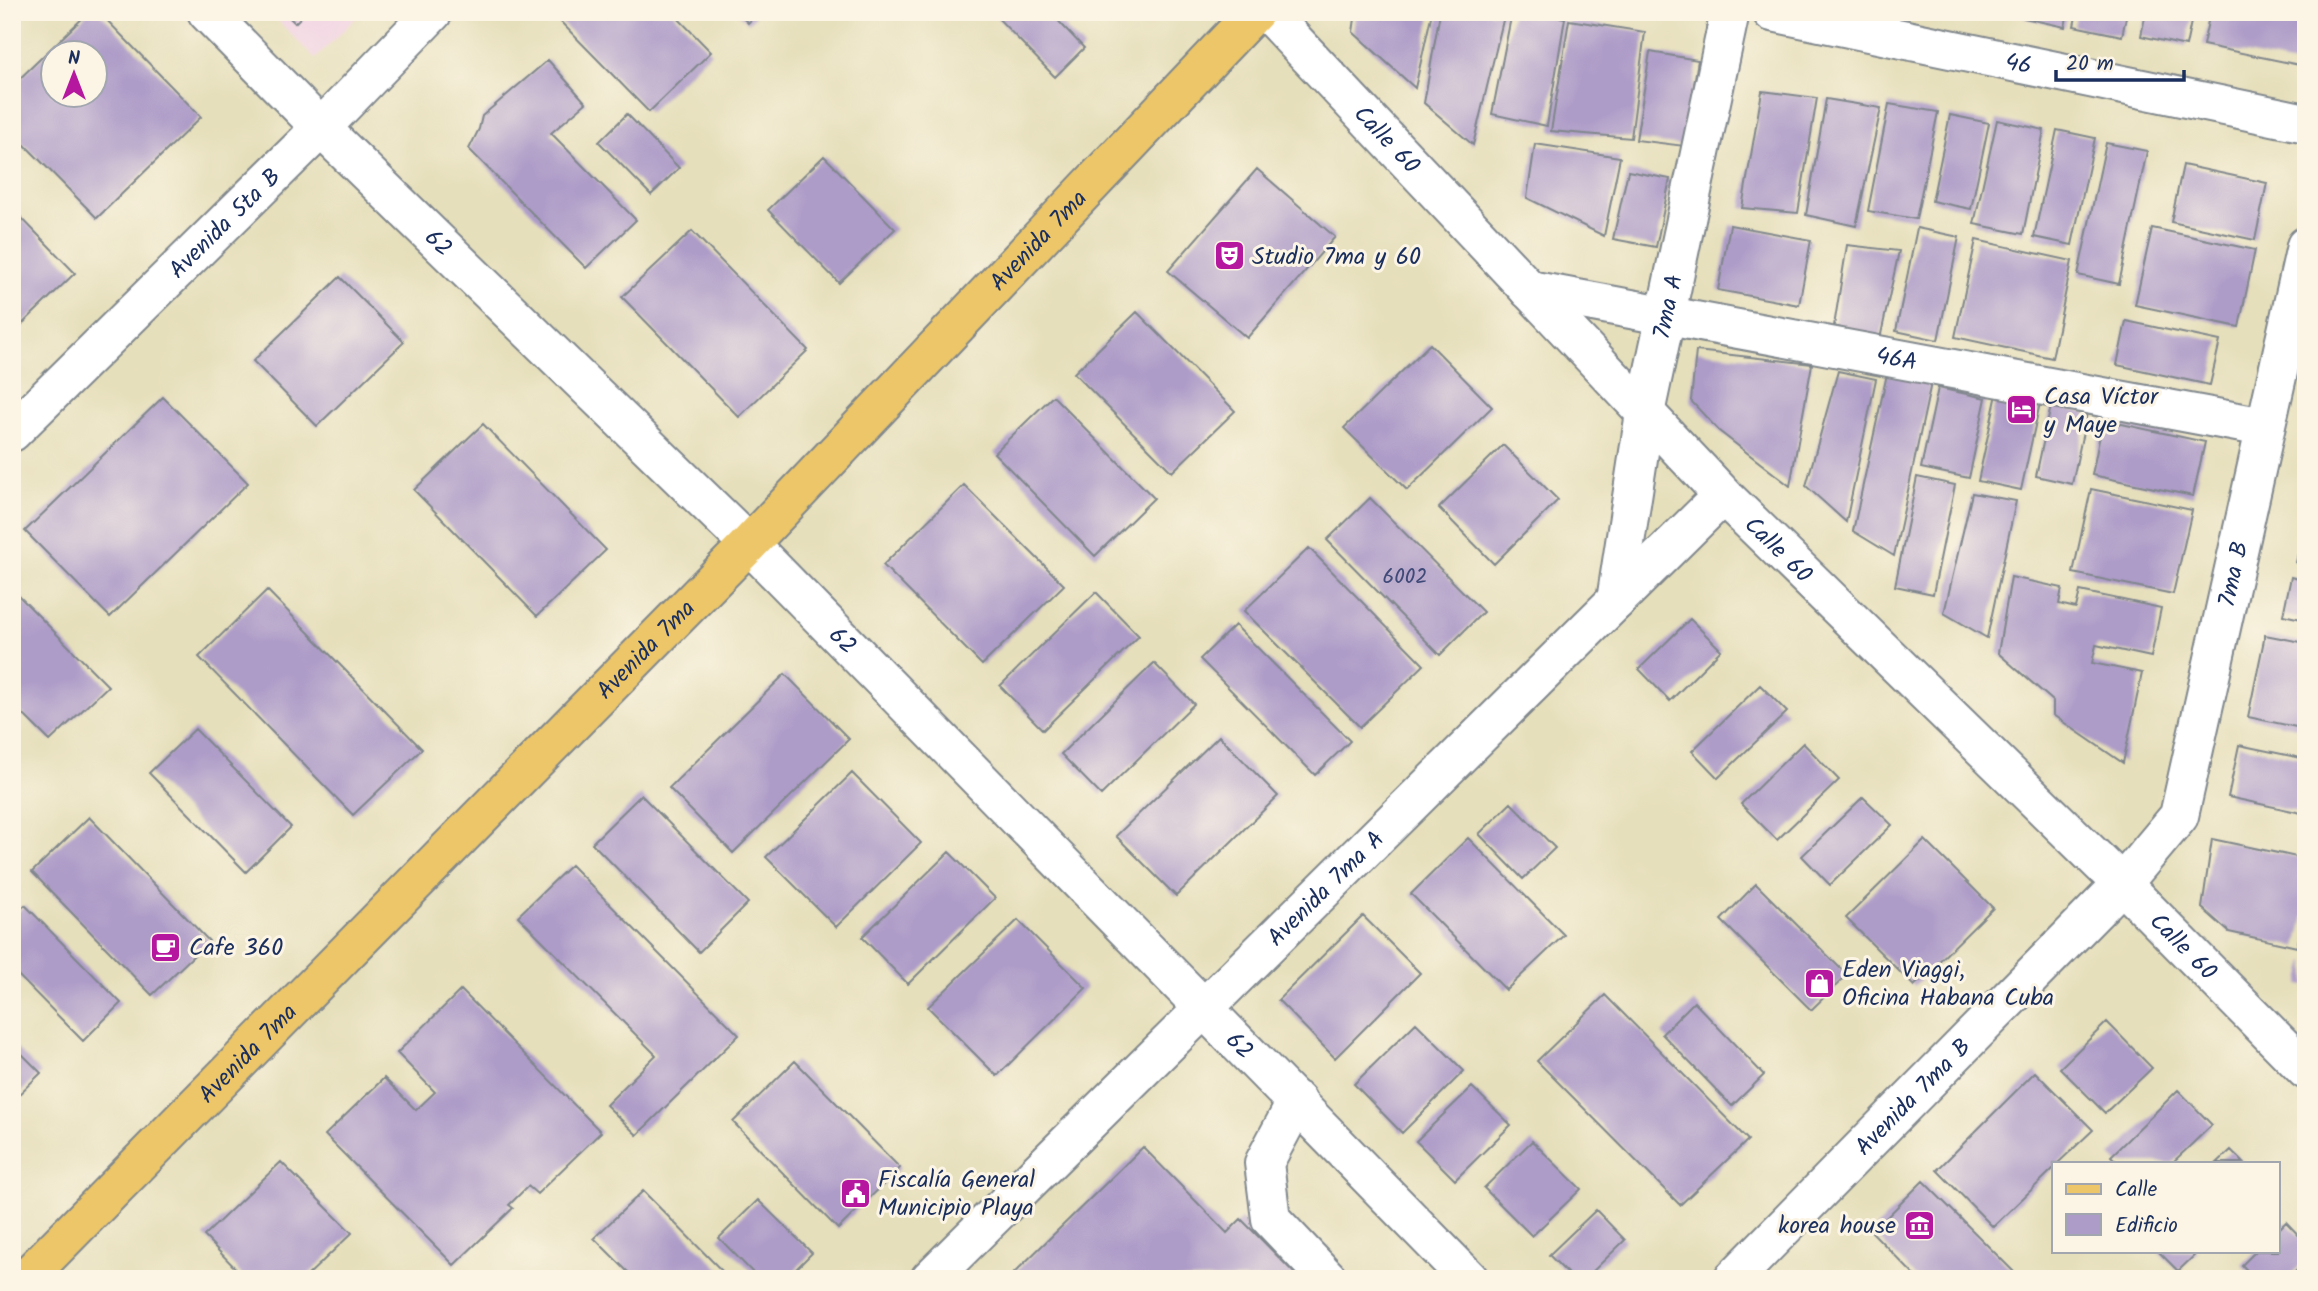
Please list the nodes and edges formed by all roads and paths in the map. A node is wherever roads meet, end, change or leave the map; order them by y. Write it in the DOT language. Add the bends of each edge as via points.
graph roads {
  1 [pos="207,12"];
  2 [pos="433,12"];
  3 [pos="1255,12"];
  4 [pos="1267,12"];
  5 [pos="1730,12"];
  6 [pos="1772,12"];
  7 [pos="2306,124"];
  8 [pos="321,128"];
  9 [pos="2306,246"];
  10 [pos="1529,290"];
  11 [pos="1666,314"];
  12 [pos="1645,413"];
  13 [pos="2264,427"];
  14 [pos="12,432"];
  15 [pos="1723,495"];
  16 [pos="749,544"];
  17 [pos="1616,601"];
  18 [pos="2122,884"];
  19 [pos="1205,1007"];
  20 [pos="2292,1043"];
  21 [pos="2306,1069"];
  22 [pos="1297,1101"];
  23 [pos="25,1279"];
  24 [pos="930,1279"];
  25 [pos="1328,1279"];
  26 [pos="1469,1279"];
  27 [pos="1732,1279"];
  1 -- 8 [label="street, 62"];
  2 -- 8 [label="street, Avenida 5ta B"];
  3 -- 16 [label="main road, Avenida 7ma"];
  4 -- 10 [label="street, Calle 60"];
  5 -- 11 [label="street, 7ma A"];
  6 -- 7 [label="street, 46"];
  8 -- 14 [label="street, Avenida 5ta B"];
  8 -- 16 [label="street, 62"];
  9 -- 13 [label="street, 7ma B"];
  10 -- 11 [label="street, 46A"];
  10 -- 12 [label="street, Calle 60"];
  11 -- 12 [label="street, 7ma A"];
  11 -- 13 [label="street, 46A"];
  12 -- 15 [label="street, Calle 60"];
  12 -- 17 [label="street, 7ma A"];
  13 -- 18 [label="street, 7ma B" via="2179,816"];
  15 -- 17 [label="street, Avenida 7ma A"];
  15 -- 18 [label="street, Calle 60"];
  16 -- 19 [label="street, 62"];
  16 -- 23 [label="main road, Avenida 7ma"];
  17 -- 19 [label="street, Avenida 7ma A"];
  18 -- 20 [label="street, Calle 60"];
  18 -- 27 [label="street, Avenida 7ma B"];
  19 -- 22 [label="street, 62"];
  19 -- 24 [label="street, Avenida 7ma A"];
  20 -- 21 [label="street, Calle 60"];
  22 -- 25 [label="street" via="1264,1163 1270,1220"];
  22 -- 26 [label="street, 62"];
}
